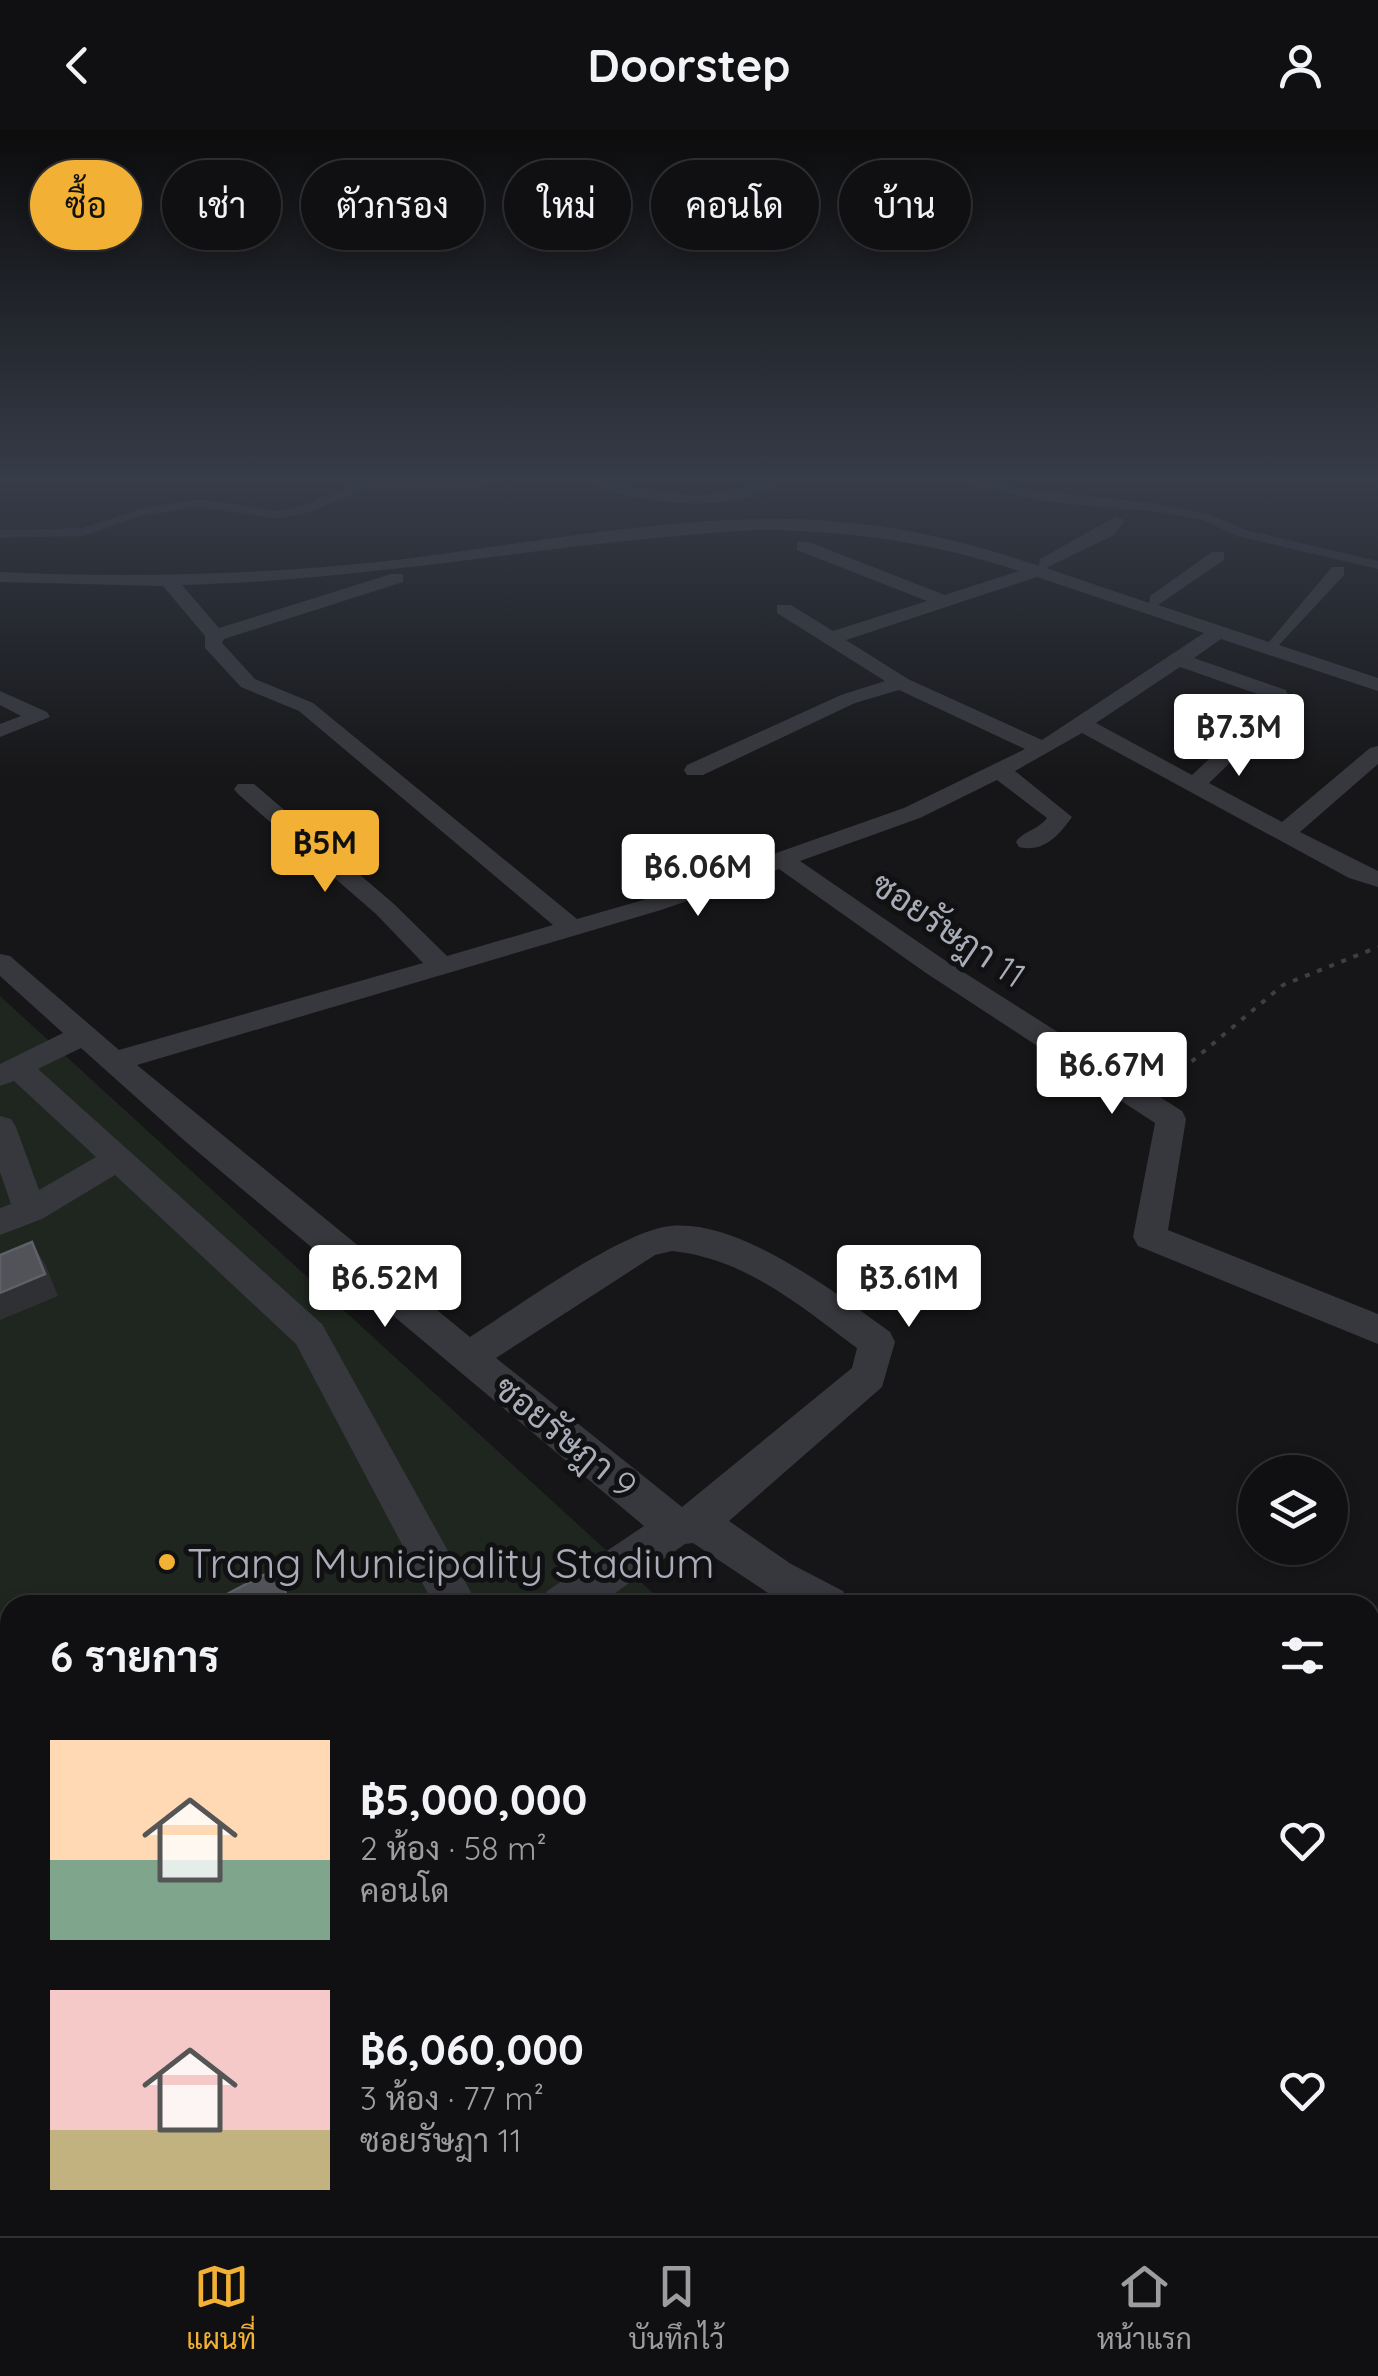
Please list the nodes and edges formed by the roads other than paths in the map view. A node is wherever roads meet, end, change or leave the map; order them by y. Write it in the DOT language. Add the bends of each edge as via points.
graph roads {
  1 [pos="168,580"];
  2 [pos="389,580"];
  3 [pos="891,580"];
  4 [pos="1004,580"];
  5 [pos="1078,580"];
  6 [pos="1089,580"];
  7 [pos="1185,580"];
  8 [pos="1329,580"];
  9 [pos="1158,600"];
  10 [pos="944,601"];
  11 [pos="784,609"];
  12 [pos="1218,632"];
  13 [pos="215,634"];
  14 [pos="832,638"];
  15 [pos="1277,640"];
  16 [pos="1178,659"];
  17 [pos="1378,674"];
  18 [pos="901,683"];
  19 [pos="1378,685"];
  20 [pos="0,697"];
  21 [pos="1082,724"];
  22 [pos="0,730"];
  23 [pos="1043,749"];
  24 [pos="1378,753"];
  25 [pos="695,770"];
  26 [pos="1001,772"];
  27 [pos="1194,785"];
  28 [pos="246,789"];
  29 [pos="1284,833"];
  30 [pos="1028,842"];
  31 [pos="784,861"];
  32 [pos="1378,879"];
  33 [pos="572,928"];
  34 [pos="0,962"];
  35 [pos="440,966"];
  36 [pos="83,1035"];
  37 [pos="113,1062"];
  38 [pos="8,1072"];
  39 [pos="0,1128"];
  40 [pos="118,1159"];
  41 [pos="15,1216"];
  42 [pos="1378,1329"];
  43 [pos="468,1356"];
  44 [pos="687,1525"];
  45 [pos="453,1595"];
  46 [pos="578,1595"];
  47 [pos="809,1595"];
  1 -- 13 [label="street"];
  2 -- 13 [label="street"];
  3 -- 10 [label="street"];
  4 -- 10 [label="street"];
  5 -- 12 [label="street"];
  6 -- 9 [label="street"];
  7 -- 9 [label="street"];
  8 -- 15 [label="street"];
  9 -- 15 [label="street"];
  10 -- 14 [label="street"];
  11 -- 14 [label="street"];
  12 -- 16 [label="street"];
  12 -- 19 [label="street"];
  13 -- 33 [label="street" via="212,644 248,684 306,707"];
  14 -- 18 [label="street"];
  15 -- 17 [label="street"];
  16 -- 21 [label="street"];
  16 -- 27 [label="street" via="1262,685 1279,694 1281,703"];
  18 -- 23 [label="street"];
  18 -- 25 [label="street" via="831,706"];
  20 -- 22 [label="street" via="39,717"];
  21 -- 23 [label="street"];
  21 -- 27 [label="street"];
  23 -- 26 [label="street"];
  24 -- 29 [label="street"];
  26 -- 30 [label="street" via="1060,817 1048,833"];
  26 -- 31 [label="street"];
  27 -- 29 [label="street"];
  28 -- 35 [label="street" via="385,909"];
  29 -- 32 [label="street"];
  31 -- 33 [label="street"];
  31 -- 42 [label="street, ซอยรัษฎา 11" via="1170,1119 1150,1237"];
  33 -- 35 [label="street"];
  34 -- 36 [label="street, ซอยรัษฎา 9"];
  35 -- 37 [label="street"];
  36 -- 37 [label="street, ซอยรัษฎา 9"];
  36 -- 38 [label="street"];
  37 -- 43 [label="street, ซอยรัษฎา 9"];
  38 -- 40 [label="street"];
  39 -- 41 [label="street"];
  40 -- 41 [label="street"];
  40 -- 45 [label="street" via="309,1334"];
  43 -- 44 [label="street, ซอยรัษฎา 9"];
  43 -- 44 [label="street" via="645,1245 678,1236 782,1275 878,1342 870,1376"];
  44 -- 46 [label="street"];
  44 -- 47 [label="street, ซอยรัษฎา 9"];
}
